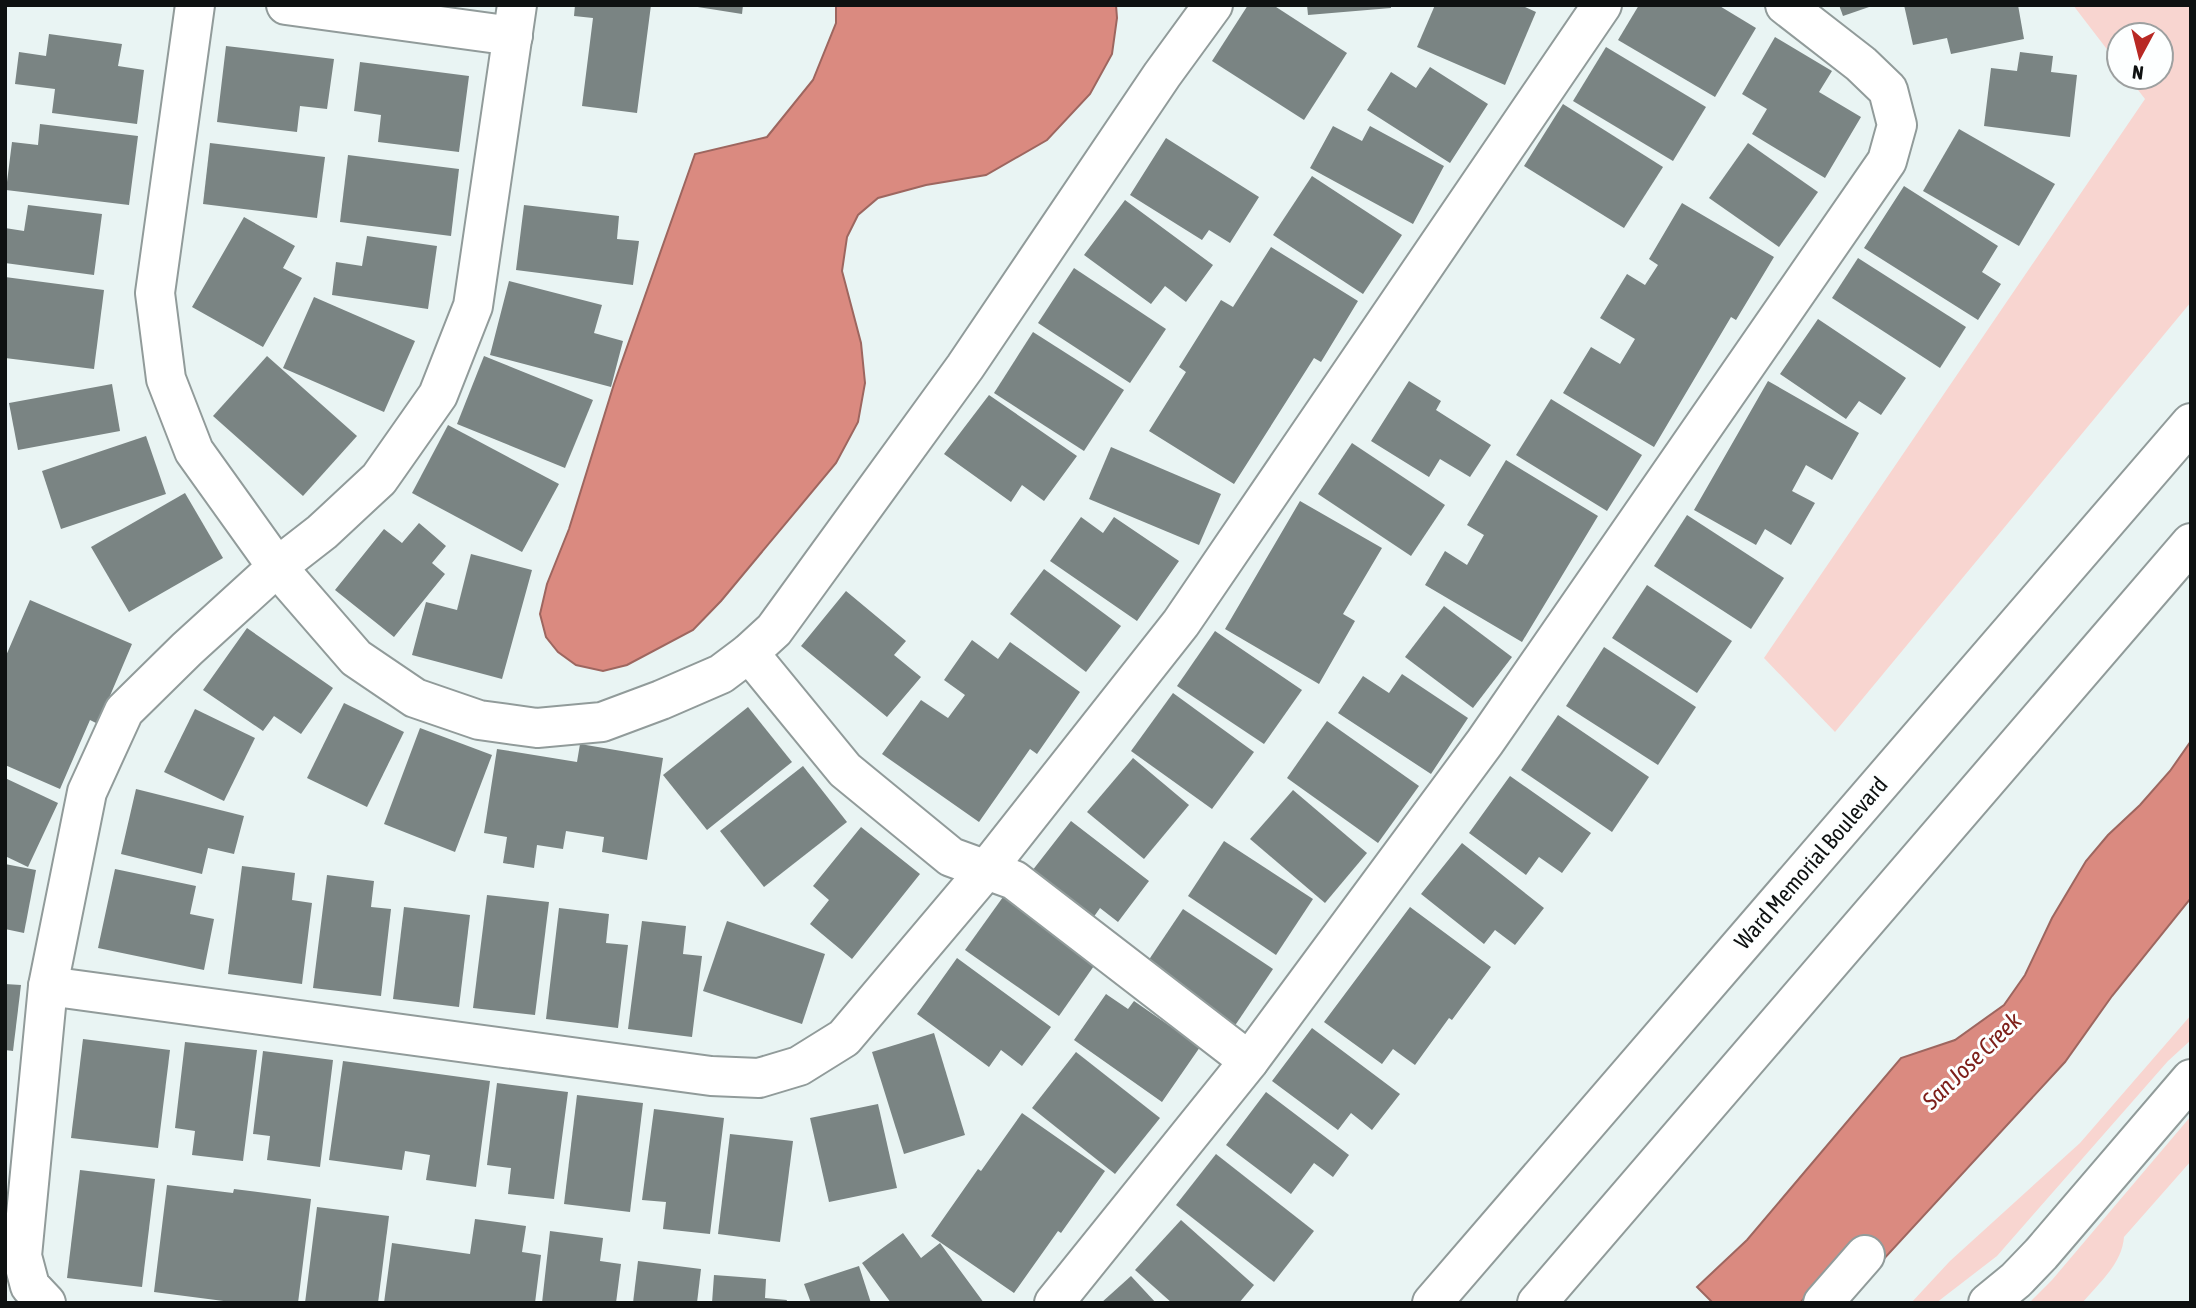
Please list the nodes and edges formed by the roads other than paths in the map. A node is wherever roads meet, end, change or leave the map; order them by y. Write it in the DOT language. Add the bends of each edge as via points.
graph roads {
  1 [pos="195,5"];
  2 [pos="286,5"];
  3 [pos="1213,5"];
  4 [pos="1602,5"];
  5 [pos="1785,5"];
  6 [pos="515,21"];
  7 [pos="2191,423"];
  8 [pos="2191,543"];
  9 [pos="277,567"];
  10 [pos="749,653"];
  11 [pos="986,870"];
  12 [pos="48,986"];
  13 [pos="1249,1061"];
  14 [pos="2191,1079"];
  15 [pos="1865,1255"];
  16 [pos="46,1303"];
  17 [pos="1054,1303"];
  18 [pos="1432,1303"];
  19 [pos="1537,1303"];
  20 [pos="1823,1303"];
  21 [pos="1989,1303"];
  1 -- 9 [label="main road" via="155,293 166,379 194,451"];
  2 -- 6 [label="main road"];
  3 -- 10 [label="main road" via="965,367 774,630"];
  4 -- 11 [label="main road" via="1181,622"];
  5 -- 13 [label="main road" via="1888,90 1897,125 1887,160 1486,742"];
  6 -- 9 [label="main road" via="473,306 438,396 380,479"];
  7 -- 18 [label="main road, Ward Memorial Boulevard"];
  8 -- 19 [label="main road"];
  9 -- 10 [label="main road" via="356,658 415,698 479,720 537,728 602,722 721,674"];
  9 -- 12 [label="main road" via="124,711 87,792"];
  10 -- 11 [label="main road" via="845,770 951,857"];
  11 -- 12 [label="main road" via="844,1038 799,1066 759,1078 711,1076"];
  11 -- 13 [label="main road" via="1014,880"];
  12 -- 16 [label="main road" via="22,1256 30,1286"];
  13 -- 17 [label="main road"];
  14 -- 21 [label="main road" via="2041,1254"];
  15 -- 20 [label="main road"];
}
